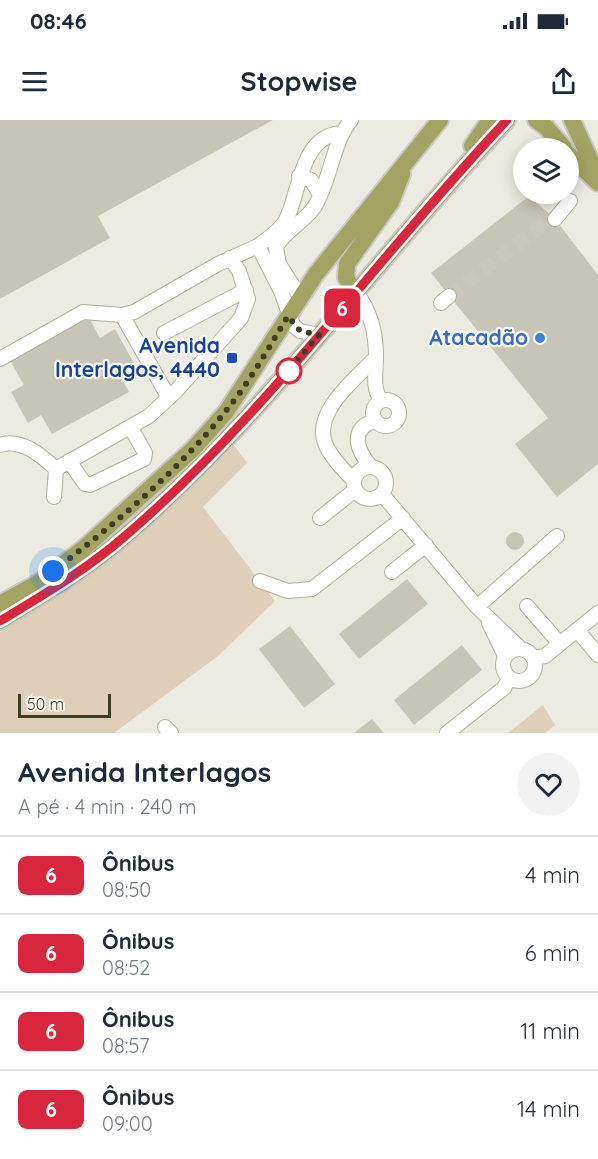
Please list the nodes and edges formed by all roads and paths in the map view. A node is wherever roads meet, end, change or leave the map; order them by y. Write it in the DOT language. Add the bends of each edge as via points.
graph roads {
  1 [pos="351,120"];
  2 [pos="440,120"];
  3 [pos="517,120"];
  4 [pos="536,120"];
  5 [pos="572,120"];
  6 [pos="499,122"];
  7 [pos="341,133"];
  8 [pos="556,138"];
  9 [pos="410,154"];
  10 [pos="307,162"];
  11 [pos="579,165"];
  12 [pos="327,173"];
  13 [pos="299,176"];
  14 [pos="598,177"];
  15 [pos="598,184"];
  16 [pos="320,194"];
  17 [pos="568,204"];
  18 [pos="555,219"];
  19 [pos="258,246"];
  20 [pos="231,258"];
  21 [pos="246,290"];
  22 [pos="355,291"];
  23 [pos="301,298"];
  24 [pos="122,315"];
  25 [pos="288,316"];
  26 [pos="164,333"];
  27 [pos="319,335"];
  28 [pos="376,357"];
  29 [pos="0,359"];
  30 [pos="169,398"];
  31 [pos="381,400"];
  32 [pos="374,421"];
  33 [pos="131,428"];
  34 [pos="0,445"];
  35 [pos="69,461"];
  36 [pos="371,467"];
  37 [pos="56,469"];
  38 [pos="354,486"];
  39 [pos="382,494"];
  40 [pos="54,497"];
  41 [pos="320,518"];
  42 [pos="403,518"];
  43 [pos="557,537"];
  44 [pos="426,545"];
  45 [pos="392,572"];
  46 [pos="260,581"];
  47 [pos="0,604"];
  48 [pos="527,606"];
  49 [pos="482,611"];
  50 [pos="598,613"];
  51 [pos="0,621"];
  52 [pos="578,630"];
  53 [pos="560,644"];
  54 [pos="521,649"];
  55 [pos="598,655"];
  56 [pos="505,656"];
  57 [pos="533,658"];
  58 [pos="509,678"];
  59 [pos="447,733"];
  1 -- 7 [label="lane"];
  2 -- 9 [label="main road"];
  3 -- 6 [label="main road"];
  4 -- 8 [label="main road"];
  5 -- 14 [label="main road"];
  6 -- 22 [label="main road"];
  7 -- 10 [label="lane" via="325,136"];
  7 -- 12 [label="lane"];
  9 -- 22 [label="main road" via="391,202 347,264 346,278"];
  9 -- 23 [label="main road"];
  10 -- 12 [label="lane"];
  10 -- 13 [label="lane"];
  11 -- 15 [label="main road"];
  12 -- 16 [label="lane"];
  13 -- 16 [label="lane" via="311,180"];
  13 -- 19 [label="lane" via="285,222"];
  16 -- 23 [label="lane" via="314,206 276,247 279,264"];
  17 -- 18 [label="lane"];
  19 -- 20 [label="lane"];
  19 -- 25 [label="lane" via="281,291"];
  20 -- 21 [label="lane"];
  20 -- 24 [label="lane"];
  21 -- 26 [label="lane"];
  21 -- 30 [label="lane" via="248,299 241,318"];
  22 -- 27 [label="main road"];
  22 -- 28 [label="lane" via="371,315"];
  23 -- 25 [label="main road"];
  24 -- 29 [label="lane" via="83,312"];
  24 -- 30 [label="lane"];
  25 -- 27 [label="lane" via="300,331"];
  25 -- 47 [label="main road" via="226,411 194,449 83,549 38,583"];
  27 -- 51 [label="main road" via="233,435 124,537 69,578"];
  28 -- 31 [label="lane" via="375,386"];
  28 -- 38 [label="lane" via="333,405 324,422 326,446"];
  30 -- 33 [label="lane"];
  31 -- 32 [label="lane" via="373,408"];
  31 -- 32 [label="lane" via="395,403 399,416 390,426"];
  32 -- 36 [label="lane" via="365,427 357,442 358,450"];
  33 -- 35 [label="lane"];
  33 -- 35 [label="lane" via="146,456 116,474 85,484"];
  34 -- 37 [label="lane" via="24,445"];
  35 -- 37 [label="lane"];
  36 -- 38 [label="lane" via="362,468"];
  36 -- 39 [label="lane" via="380,470 386,479"];
  37 -- 40 [label="lane"];
  38 -- 39 [label="lane" via="368,499"];
  38 -- 41 [label="lane"];
  39 -- 42 [label="lane"];
  42 -- 44 [label="lane"];
  42 -- 46 [label="lane" via="312,589 288,591"];
  43 -- 49 [label="lane"];
  44 -- 45 [label="lane"];
  44 -- 49 [label="lane"];
  48 -- 53 [label="lane"];
  49 -- 54 [label="lane"];
  49 -- 56 [label="lane"];
  50 -- 52 [label="lane"];
  52 -- 53 [label="lane"];
  52 -- 55 [label="lane"];
  53 -- 57 [label="lane" via="545,656"];
  54 -- 56 [label="lane"];
  54 -- 57 [label="lane"];
  56 -- 58 [label="lane" via="503,669"];
  57 -- 58 [label="lane" via="534,668 529,677 519,681"];
  58 -- 59 [label="lane" via="504,687"];
}
